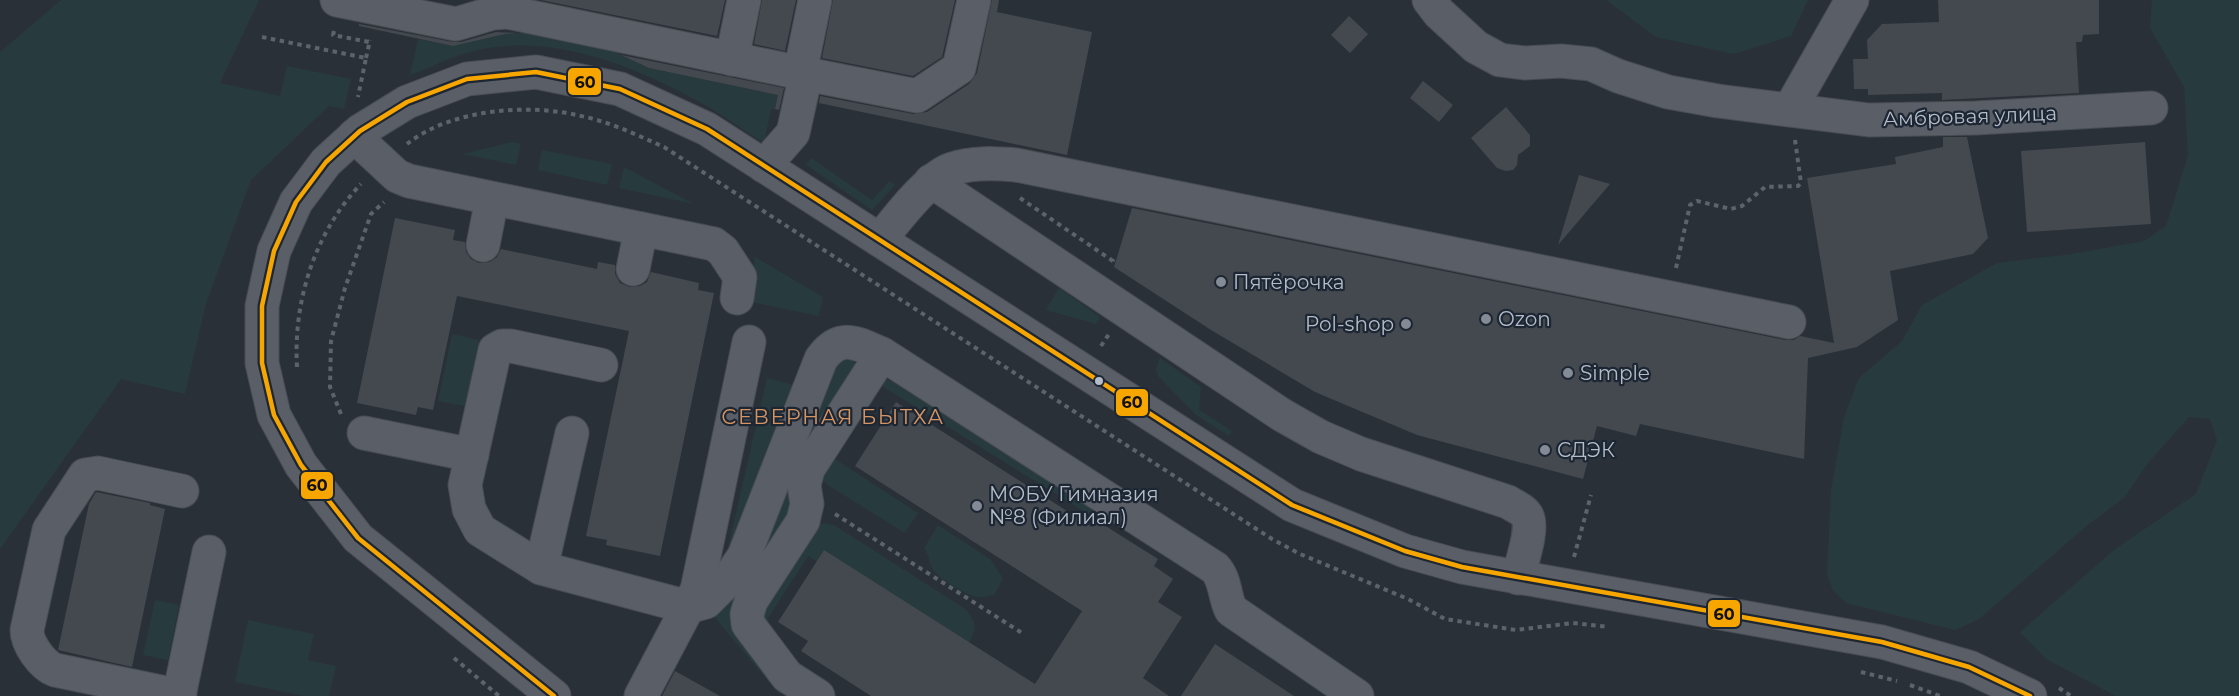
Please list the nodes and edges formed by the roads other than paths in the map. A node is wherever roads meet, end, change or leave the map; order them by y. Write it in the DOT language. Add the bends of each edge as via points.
graph roads {
  1 [pos="337,0"];
  2 [pos="744,0"];
  3 [pos="815,0"];
  4 [pos="974,0"];
  5 [pos="1429,0"];
  6 [pos="1852,0"];
  7 [pos="488,8"];
  8 [pos="562,12"];
  9 [pos="732,59"];
  10 [pos="803,73"];
  11 [pos="2151,108"];
  12 [pos="1790,109"];
  13 [pos="354,136"];
  14 [pos="764,166"];
  15 [pos="931,181"];
  16 [pos="492,199"];
  17 [pos="641,229"];
  18 [pos="880,240"];
  19 [pos="483,245"];
  20 [pos="633,268"];
  21 [pos="737,298"];
  22 [pos="1789,322"];
  23 [pos="748,342"];
  24 [pos="882,354"];
  25 [pos="601,365"];
  26 [pos="364,433"];
  27 [pos="572,434"];
  28 [pos="472,455"];
  29 [pos="182,491"];
  30 [pos="209,552"];
  31 [pos="541,568"];
  32 [pos="1518,578"];
  33 [pos="688,607"];
  34 [pos="111,689"];
  35 [pos="179,696"];
  36 [pos="554,696"];
  37 [pos="641,696"];
  38 [pos="818,696"];
  39 [pos="1357,696"];
  40 [pos="2030,696"];
  1 -- 7 [label="street" via="456,24"];
  2 -- 9 [label="street"];
  3 -- 10 [label="street"];
  4 -- 10 [label="street" via="959,68 917,96"];
  5 -- 12 [label="street, Амбровая улица" via="1476,47 1500,60 1591,64 1668,92"];
  6 -- 12 [label="street"];
  7 -- 8 [label="street"];
  8 -- 9 [label="street"];
  9 -- 10 [label="street"];
  10 -- 14 [label="street" via="793,133"];
  11 -- 12 [label="street, Амбровая улица" via="1869,120"];
  13 -- 14 [label="street" via="407,102 468,79 536,72 620,89 707,129"];
  13 -- 16 [label="street" via="395,172"];
  13 -- 36 [label="street" via="326,162 296,202 274,251 262,306 262,363 274,415 301,465 358,538"];
  14 -- 18 [label="street"];
  15 -- 18 [label="street"];
  15 -- 22 [label="street" via="951,169 991,163 1016,165"];
  15 -- 32 [label="street" via="1282,415 1321,437 1520,509 1530,526"];
  16 -- 17 [label="street"];
  16 -- 19 [label="street"];
  17 -- 20 [label="street"];
  17 -- 21 [label="street" via="720,247 740,277"];
  18 -- 32 [label="street" via="1292,505 1405,551"];
  23 -- 33 [label="street" via="697,590"];
  24 -- 33 [label="street" via="854,342 840,342 829,348 821,359 744,556 727,582 706,602"];
  24 -- 38 [label="street" via="808,469 804,485 807,504 802,520 747,614 748,624 787,676"];
  24 -- 39 [label="street" via="1215,568 1221,575 1231,610"];
  25 -- 28 [label="street" via="511,346 495,350"];
  26 -- 28 [label="street"];
  27 -- 31 [label="street"];
  28 -- 31 [label="street" via="465,485 469,509 480,530"];
  29 -- 34 [label="street" via="91,473 82,478 49,530 27,636 49,668"];
  30 -- 35 [label="street"];
  31 -- 33 [label="street"];
  32 -- 40 [label="street" via="1882,642 1969,667"];
  33 -- 37 [label="street"];
  34 -- 35 [label="street"];
}
